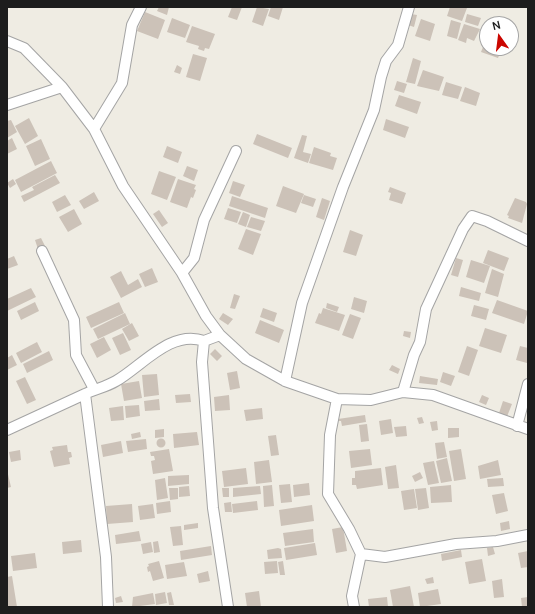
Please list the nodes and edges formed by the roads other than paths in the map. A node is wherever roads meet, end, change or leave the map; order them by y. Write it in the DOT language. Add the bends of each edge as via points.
graph roads {
  1 [pos="141,7"];
  2 [pos="408,7"];
  3 [pos="7,41"];
  4 [pos="62,87"];
  5 [pos="7,105"];
  6 [pos="94,129"];
  7 [pos="236,151"];
  8 [pos="528,241"];
  9 [pos="42,252"];
  10 [pos="182,273"];
  11 [pos="220,335"];
  12 [pos="204,341"];
  13 [pos="285,380"];
  14 [pos="528,384"];
  15 [pos="89,392"];
  16 [pos="403,392"];
  17 [pos="337,399"];
  18 [pos="517,426"];
  19 [pos="528,429"];
  20 [pos="7,430"];
  21 [pos="528,535"];
  22 [pos="361,554"];
  23 [pos="108,607"];
  24 [pos="228,607"];
  25 [pos="354,607"];
  1 -- 6 [label="street" via="132,25 122,83"];
  2 -- 13 [label="street" via="398,45 386,61 380,77 374,110 343,187 302,303"];
  3 -- 4 [label="street" via="24,48"];
  4 -- 5 [label="street"];
  4 -- 6 [label="street"];
  6 -- 10 [label="street" via="123,186"];
  7 -- 10 [label="street" via="204,220 194,258"];
  8 -- 16 [label="street" via="472,216 462,229 426,308 420,342"];
  9 -- 15 [label="street" via="74,320 76,355"];
  10 -- 11 [label="street" via="198,304"];
  11 -- 12 [label="street"];
  11 -- 13 [label="street" via="246,359"];
  12 -- 15 [label="street" via="194,337 182,338 156,352 115,382"];
  12 -- 24 [label="street" via="202,362 213,508"];
  13 -- 17 [label="street"];
  14 -- 18 [label="street"];
  15 -- 20 [label="street"];
  15 -- 23 [label="street" via="106,557"];
  16 -- 17 [label="street" via="371,400"];
  16 -- 18 [label="street" via="433,396"];
  17 -- 22 [label="street" via="330,435 328,494"];
  18 -- 19 [label="street"];
  21 -- 22 [label="street" via="497,541 456,544 386,557"];
  22 -- 25 [label="street" via="352,596"];
}
